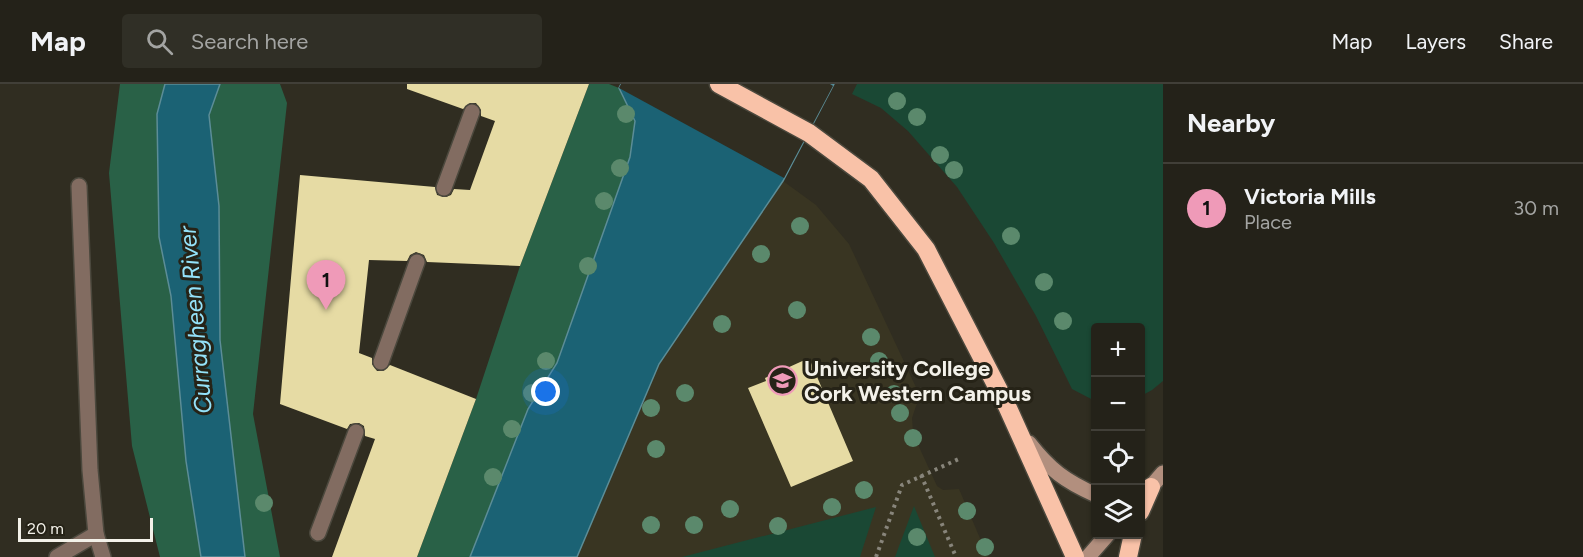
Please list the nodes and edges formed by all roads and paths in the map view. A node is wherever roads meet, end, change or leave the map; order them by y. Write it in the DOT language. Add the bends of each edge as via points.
graph roads {
  1 [pos="719,84"];
  2 [pos="472,112"];
  3 [pos="79,186"];
  4 [pos="444,188"];
  5 [pos="417,262"];
  6 [pos="381,362"];
  7 [pos="1018,429"];
  8 [pos="356,432"];
  9 [pos="961,458"];
  10 [pos="921,475"];
  11 [pos="1091,493"];
  12 [pos="318,533"];
  13 [pos="96,534"];
  14 [pos="1104,539"];
  15 [pos="1132,539"];
  16 [pos="57,557"];
  17 [pos="103,557"];
  18 [pos="876,557"];
  19 [pos="956,557"];
  20 [pos="1075,557"];
  21 [pos="1088,557"];
  22 [pos="1128,557"];
  1 -- 7 [label="highway" via="809,133 871,179 926,249"];
  2 -- 4 [label="lane"];
  3 -- 13 [label="lane" via="89,458"];
  5 -- 6 [label="lane"];
  7 -- 11 [label="main road" via="1041,460 1067,482"];
  7 -- 20 [label="highway"];
  8 -- 12 [label="lane"];
  9 -- 10 [label="path"];
  10 -- 18 [label="path" via="902,485"];
  10 -- 19 [label="path"];
  13 -- 16 [label="lane"];
  13 -- 17 [label="lane"];
  14 -- 21 [label="main road"];
  15 -- 22 [label="highway"];
}
